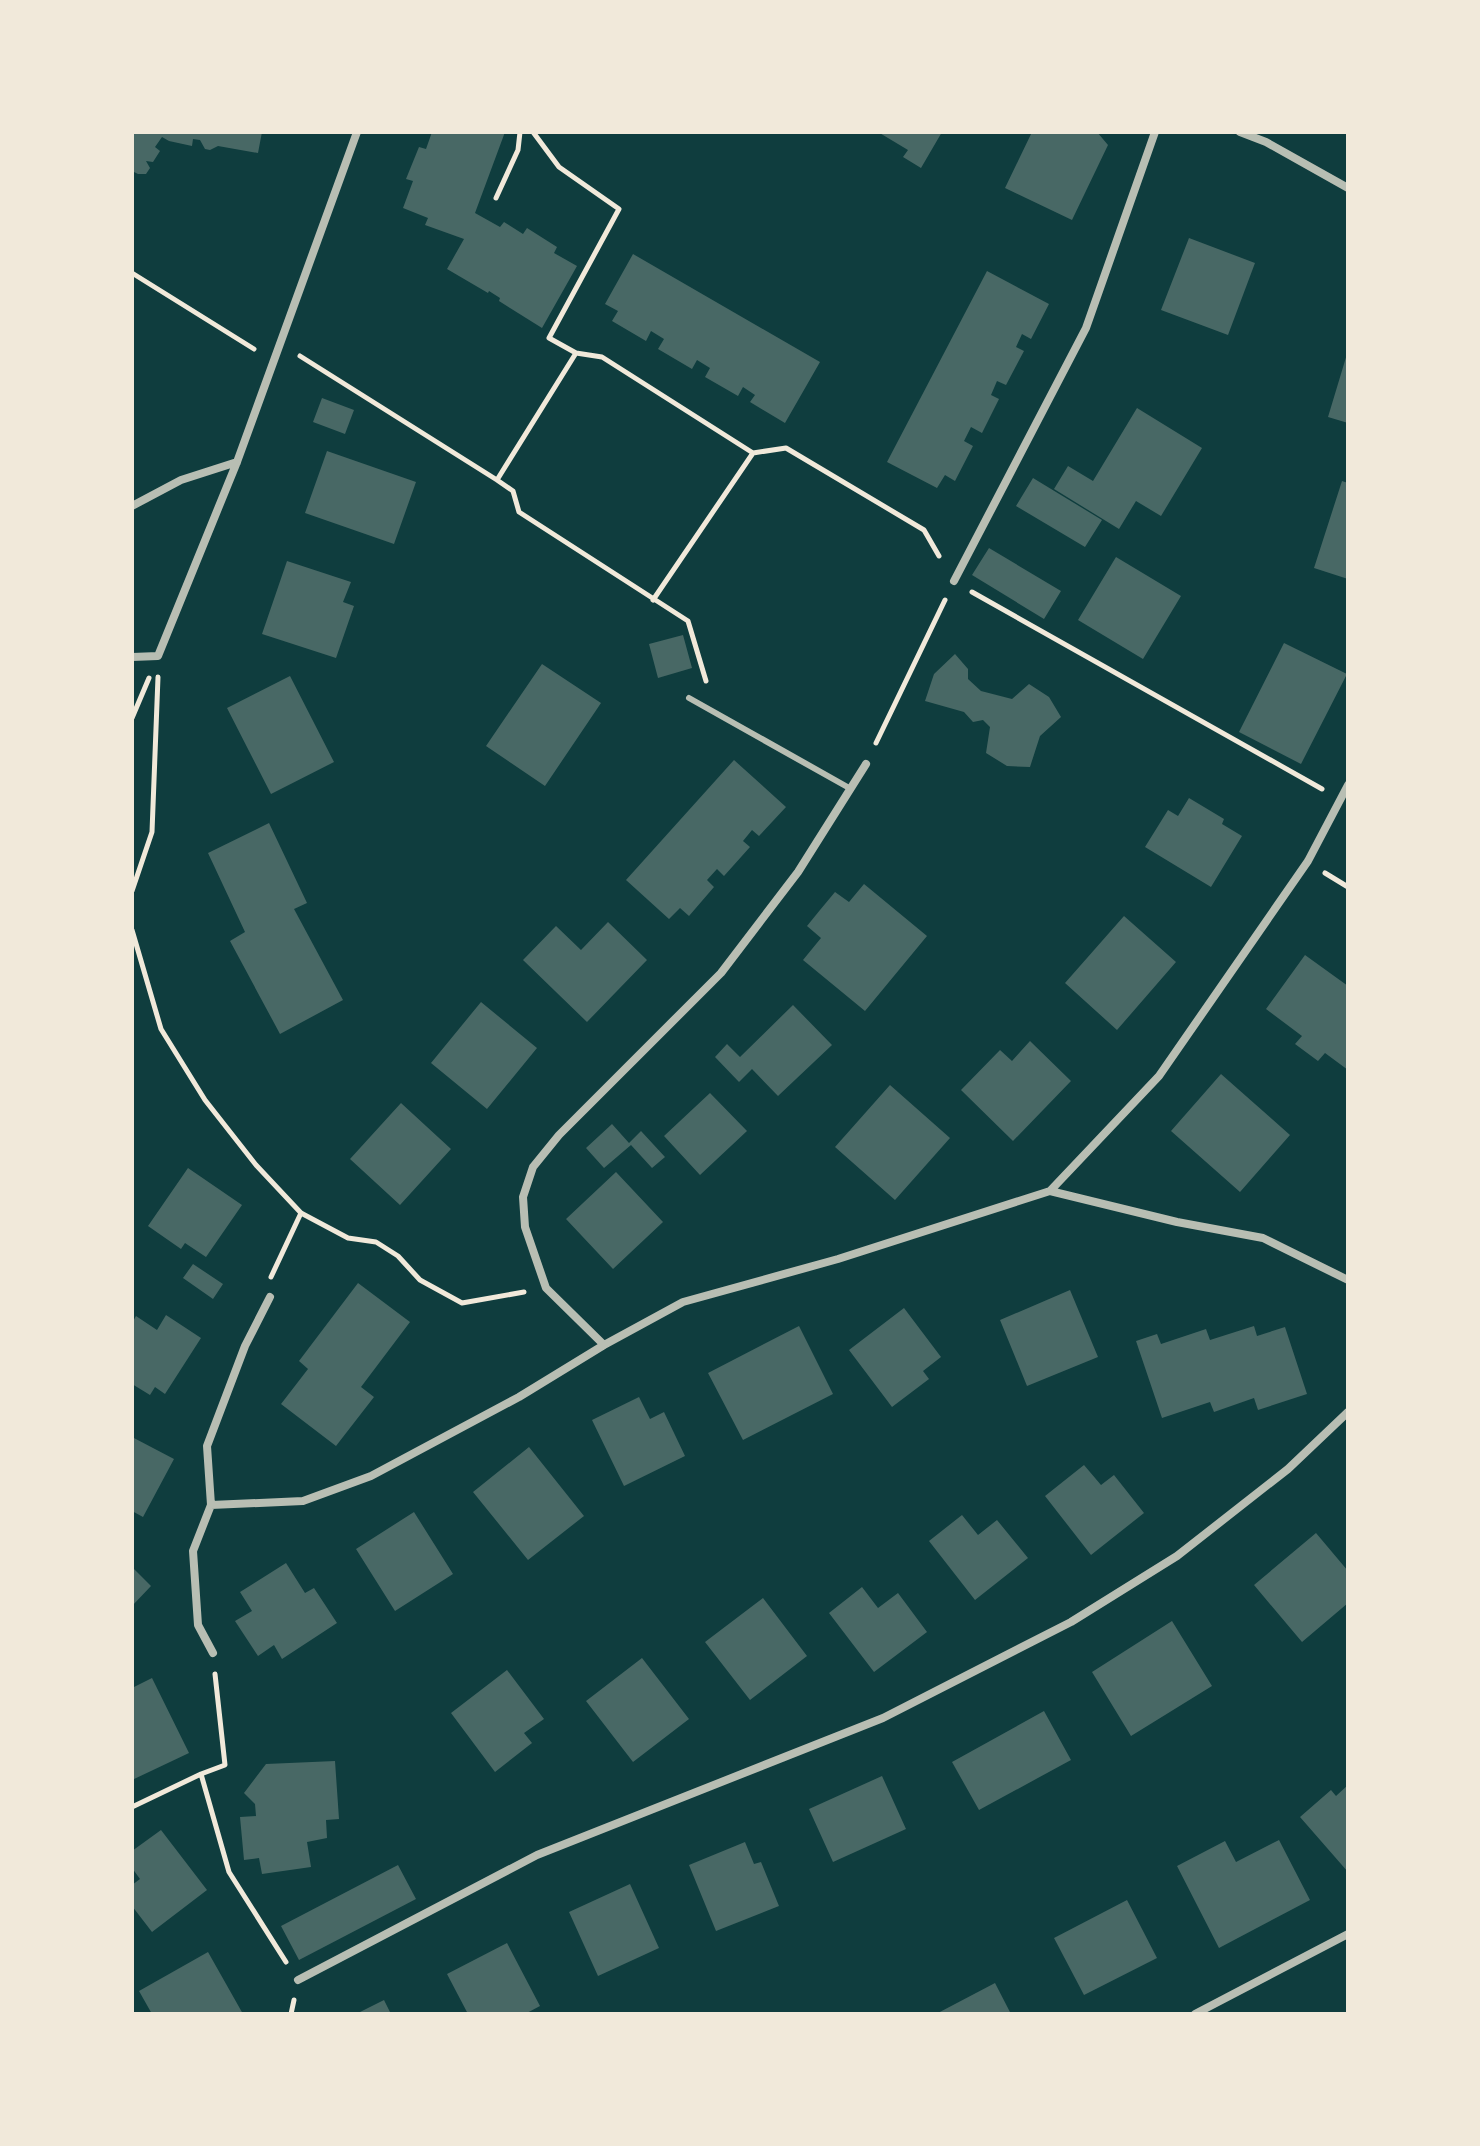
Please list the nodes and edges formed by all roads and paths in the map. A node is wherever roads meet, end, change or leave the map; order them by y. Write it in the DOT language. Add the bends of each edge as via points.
graph roads {
  1 [pos="357,132"];
  2 [pos="520,132"];
  3 [pos="533,132"];
  4 [pos="1155,132"];
  5 [pos="1240,132"];
  6 [pos="1348,188"];
  7 [pos="496,198"];
  8 [pos="132,273"];
  9 [pos="272,360"];
  10 [pos="319,368"];
  11 [pos="753,453"];
  12 [pos="237,462"];
  13 [pos="497,480"];
  14 [pos="132,506"];
  15 [pos="954,581"];
  16 [pos="653,600"];
  17 [pos="158,656"];
  18 [pos="132,657"];
  19 [pos="689,698"];
  20 [pos="715,712"];
  21 [pos="132,718"];
  22 [pos="866,764"];
  23 [pos="1348,785"];
  24 [pos="851,789"];
  25 [pos="1331,877"];
  26 [pos="1348,887"];
  27 [pos="132,891"];
  28 [pos="132,930"];
  29 [pos="1050,1191"];
  30 [pos="301,1213"];
  31 [pos="1348,1280"];
  32 [pos="546,1288"];
  33 [pos="270,1297"];
  34 [pos="604,1345"];
  35 [pos="1348,1412"];
  36 [pos="211,1505"];
  37 [pos="213,1653"];
  38 [pos="201,1774"];
  39 [pos="132,1807"];
  40 [pos="1348,1934"];
  41 [pos="298,1980"];
  42 [pos="1195,2014"];
  1 -- 9 [label="street"];
  2 -- 7 [label="path" via="518,150"];
  3 -- 13 [label="path" via="559,167 619,209 549,338 576,353"];
  4 -- 15 [label="street" via="1086,328"];
  5 -- 6 [label="street"];
  8 -- 9 [label="path"];
  9 -- 12 [label="street"];
  10 -- 13 [label="path"];
  11 -- 16 [label="path"];
  12 -- 14 [label="street" via="181,480"];
  12 -- 17 [label="street"];
  13 -- 16 [label="path" via="513,491 519,512"];
  15 -- 22 [label="path"];
  16 -- 20 [label="path" via="688,621"];
  17 -- 18 [label="street"];
  17 -- 21 [label="path"];
  17 -- 27 [label="path" via="152,832"];
  19 -- 20 [label="lane"];
  20 -- 24 [label="lane"];
  22 -- 24 [label="street"];
  23 -- 29 [label="street" via="1308,861 1159,1076"];
  24 -- 32 [label="street" via="798,872 721,973 533,1167 523,1197 525,1227"];
  25 -- 26 [label="path"];
  28 -- 30 [label="path" via="161,1029 205,1100"];
  29 -- 31 [label="street" via="1263,1238"];
  29 -- 34 [label="street" via="683,1302"];
  30 -- 32 [label="path" via="348,1238 376,1242 420,1280 462,1303"];
  30 -- 33 [label="path" via="272,1271"];
  32 -- 34 [label="street"];
  33 -- 36 [label="street" via="207,1446"];
  34 -- 36 [label="street" via="371,1476 303,1501"];
  35 -- 41 [label="street" via="1288,1469 1177,1556 1071,1622 883,1718 537,1855"];
  36 -- 37 [label="street" via="193,1551 198,1625"];
  37 -- 38 [label="path" via="225,1765"];
  38 -- 39 [label="path"];
  38 -- 41 [label="path" via="229,1872"];
  40 -- 42 [label="street"];
}
